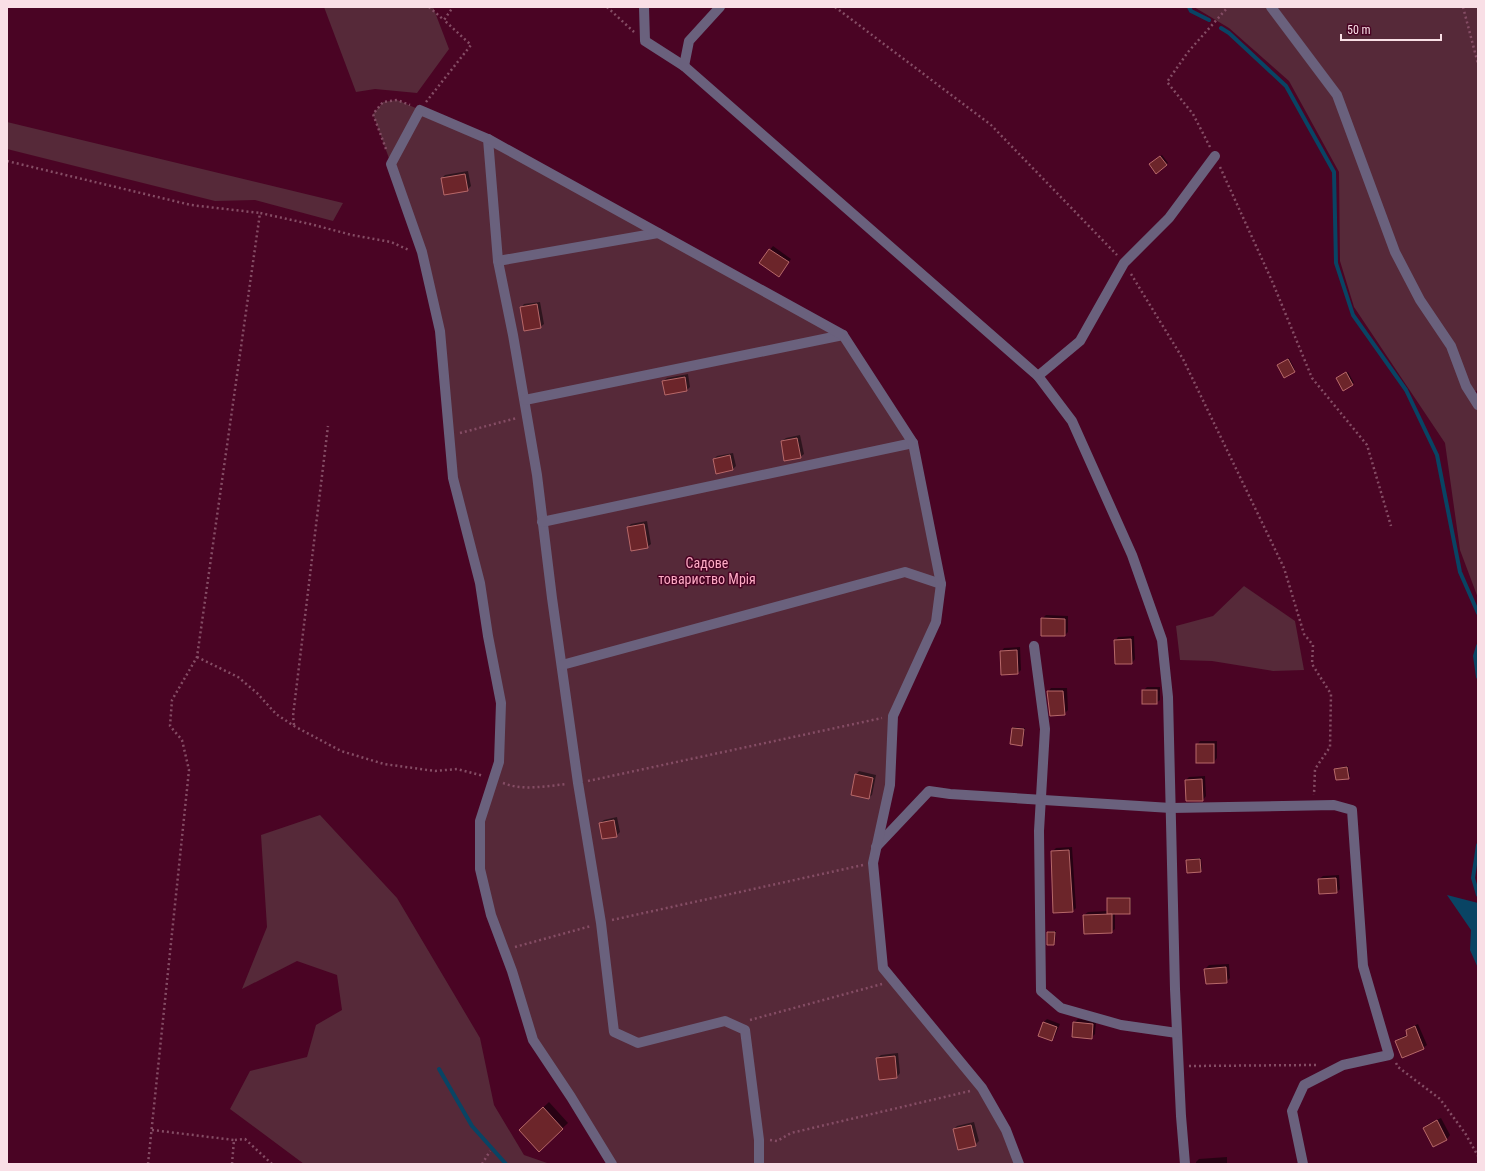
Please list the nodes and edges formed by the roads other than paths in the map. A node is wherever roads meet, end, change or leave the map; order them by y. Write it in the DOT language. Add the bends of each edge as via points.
graph roads {
  1 [pos="644,7"];
  2 [pos="720,7"];
  3 [pos="1271,7"];
  4 [pos="684,66"];
  5 [pos="488,139"];
  6 [pos="1215,156"];
  7 [pos="658,233"];
  8 [pos="498,261"];
  9 [pos="842,335"];
  10 [pos="1038,376"];
  11 [pos="524,400"];
  12 [pos="1478,405"];
  13 [pos="913,443"];
  14 [pos="542,522"];
  15 [pos="941,584"];
  16 [pos="1034,646"];
  17 [pos="562,665"];
  18 [pos="1041,800"];
  19 [pos="1170,808"];
  20 [pos="876,847"];
  21 [pos="1177,1033"];
  22 [pos="612,1164"];
  23 [pos="759,1164"];
  24 [pos="1019,1164"];
  25 [pos="1185,1164"];
  26 [pos="1303,1164"];
  1 -- 4 [label="street" via="645,41"];
  2 -- 4 [label="street" via="689,41"];
  3 -- 12 [label="street" via="1337,95 1395,252 1420,300 1452,346 1466,386"];
  4 -- 10 [label="street"];
  5 -- 7 [label="street"];
  5 -- 8 [label="street"];
  5 -- 22 [label="street" via="420,110 391,164 422,252 440,331 453,478 480,583 501,703 499,762 480,821 480,869 491,915 512,971 533,1040"];
  6 -- 10 [label="street" via="1169,218 1124,263 1080,341"];
  7 -- 8 [label="street"];
  7 -- 9 [label="street"];
  8 -- 11 [label="street"];
  9 -- 11 [label="street"];
  9 -- 13 [label="street"];
  10 -- 19 [label="street" via="1072,421 1132,555 1162,640 1168,697"];
  11 -- 14 [label="street"];
  13 -- 14 [label="street"];
  13 -- 15 [label="street"];
  14 -- 17 [label="street"];
  15 -- 17 [label="street" via="905,572"];
  15 -- 20 [label="street" via="936,622 893,716 890,785"];
  16 -- 18 [label="street" via="1044,729"];
  17 -- 23 [label="street" via="601,923 614,1032 638,1043 724,1021 745,1030 759,1140"];
  18 -- 19 [label="street"];
  18 -- 20 [label="street" via="929,791"];
  18 -- 21 [label="street" via="1041,991 1061,1008 1121,1025"];
  19 -- 21 [label="street"];
  19 -- 26 [label="street" via="1334,805 1352,810 1363,966 1389,1055 1343,1065 1304,1085 1292,1111"];
  20 -- 24 [label="street" via="873,863 883,968 982,1088 1006,1130"];
  21 -- 25 [label="street"];
}
